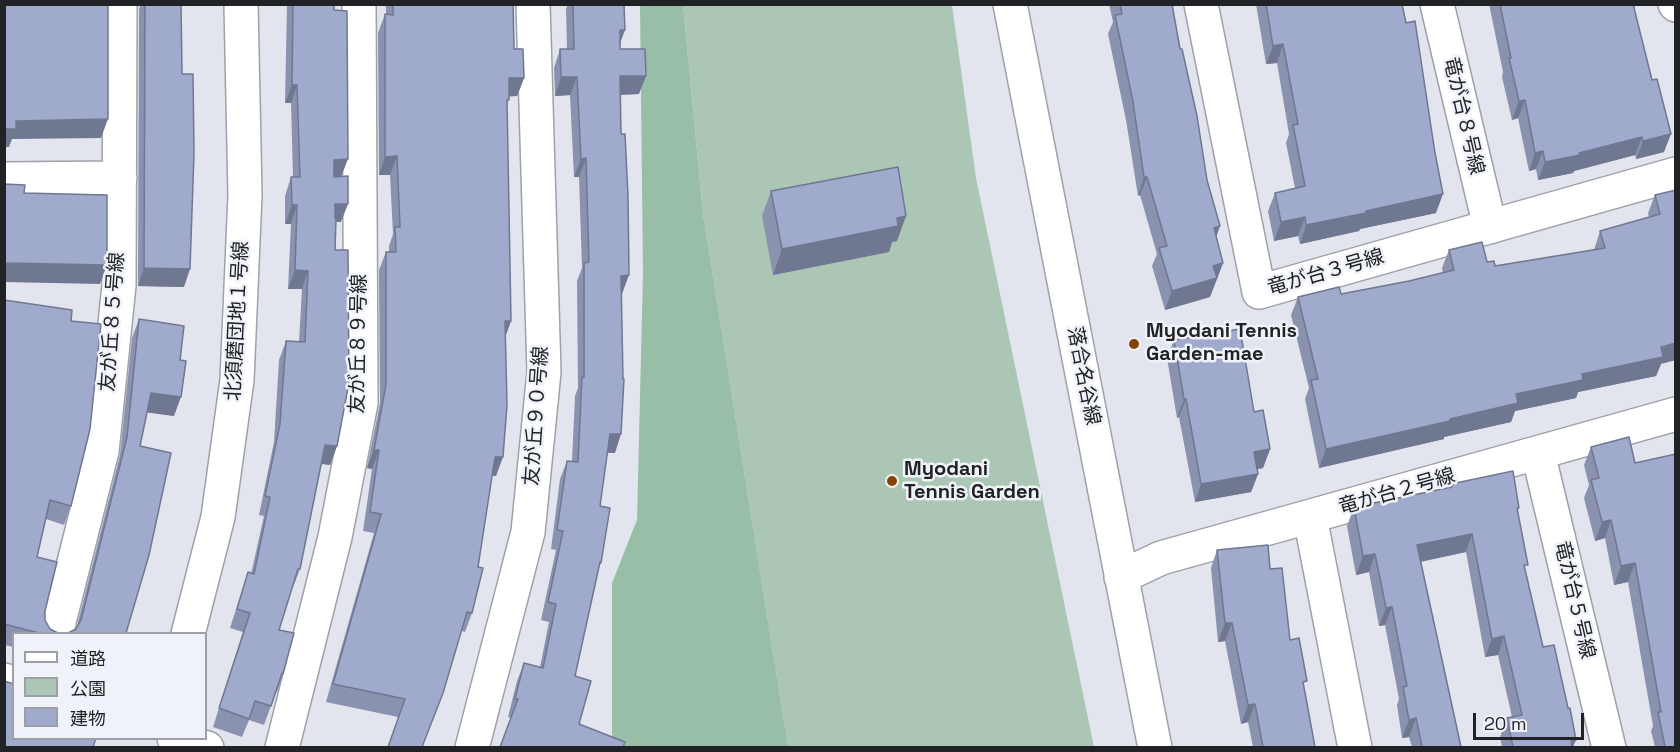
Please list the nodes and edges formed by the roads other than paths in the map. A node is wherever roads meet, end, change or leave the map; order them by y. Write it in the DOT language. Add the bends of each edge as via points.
graph roads {
  1 [pos="120,4"];
  2 [pos="241,4"];
  3 [pos="359,4"];
  4 [pos="533,4"];
  5 [pos="1010,4"];
  6 [pos="1201,4"];
  7 [pos="1437,4"];
  8 [pos="1676,174"];
  9 [pos="120,178"];
  10 [pos="4,179"];
  11 [pos="1490,227"];
  12 [pos="1676,414"];
  13 [pos="1538,453"];
  14 [pos="1310,517"];
  15 [pos="1121,577"];
  16 [pos="56,632"];
  17 [pos="188,632"];
  18 [pos="181,740"];
  19 [pos="207,747"];
  20 [pos="282,747"];
  21 [pos="472,747"];
  22 [pos="1155,747"];
  23 [pos="1354,747"];
  24 [pos="1609,747"];
  1 -- 9 [label="street, 友が丘８５号線"];
  2 -- 17 [label="street, 北須磨団地１号線" via="245,195 237,380 218,517"];
  3 -- 20 [label="street, 友が丘８９号線" via="361,403 335,537"];
  4 -- 21 [label="street, 友が丘９０号線" via="544,372 528,532"];
  5 -- 15 [label="street, 落合名谷線"];
  6 -- 11 [label="street, 竜が台３号線" via="1259,292"];
  7 -- 11 [label="street, 竜が台８号線"];
  8 -- 11 [label="street, 竜が台３号線"];
  9 -- 10 [label="street"];
  9 -- 16 [label="street, 友が丘８５号線" via="119,285 102,451"];
  12 -- 13 [label="street, 竜が台２号線"];
  13 -- 14 [label="street, 竜が台２号線"];
  13 -- 24 [label="street, 竜が台５号線"];
  14 -- 15 [label="street, 竜が台２号線" via="1161,558"];
  14 -- 23 [label="street"];
  15 -- 22 [label="street, 落合名谷線"];
  18 -- 19 [label="street"];
}
